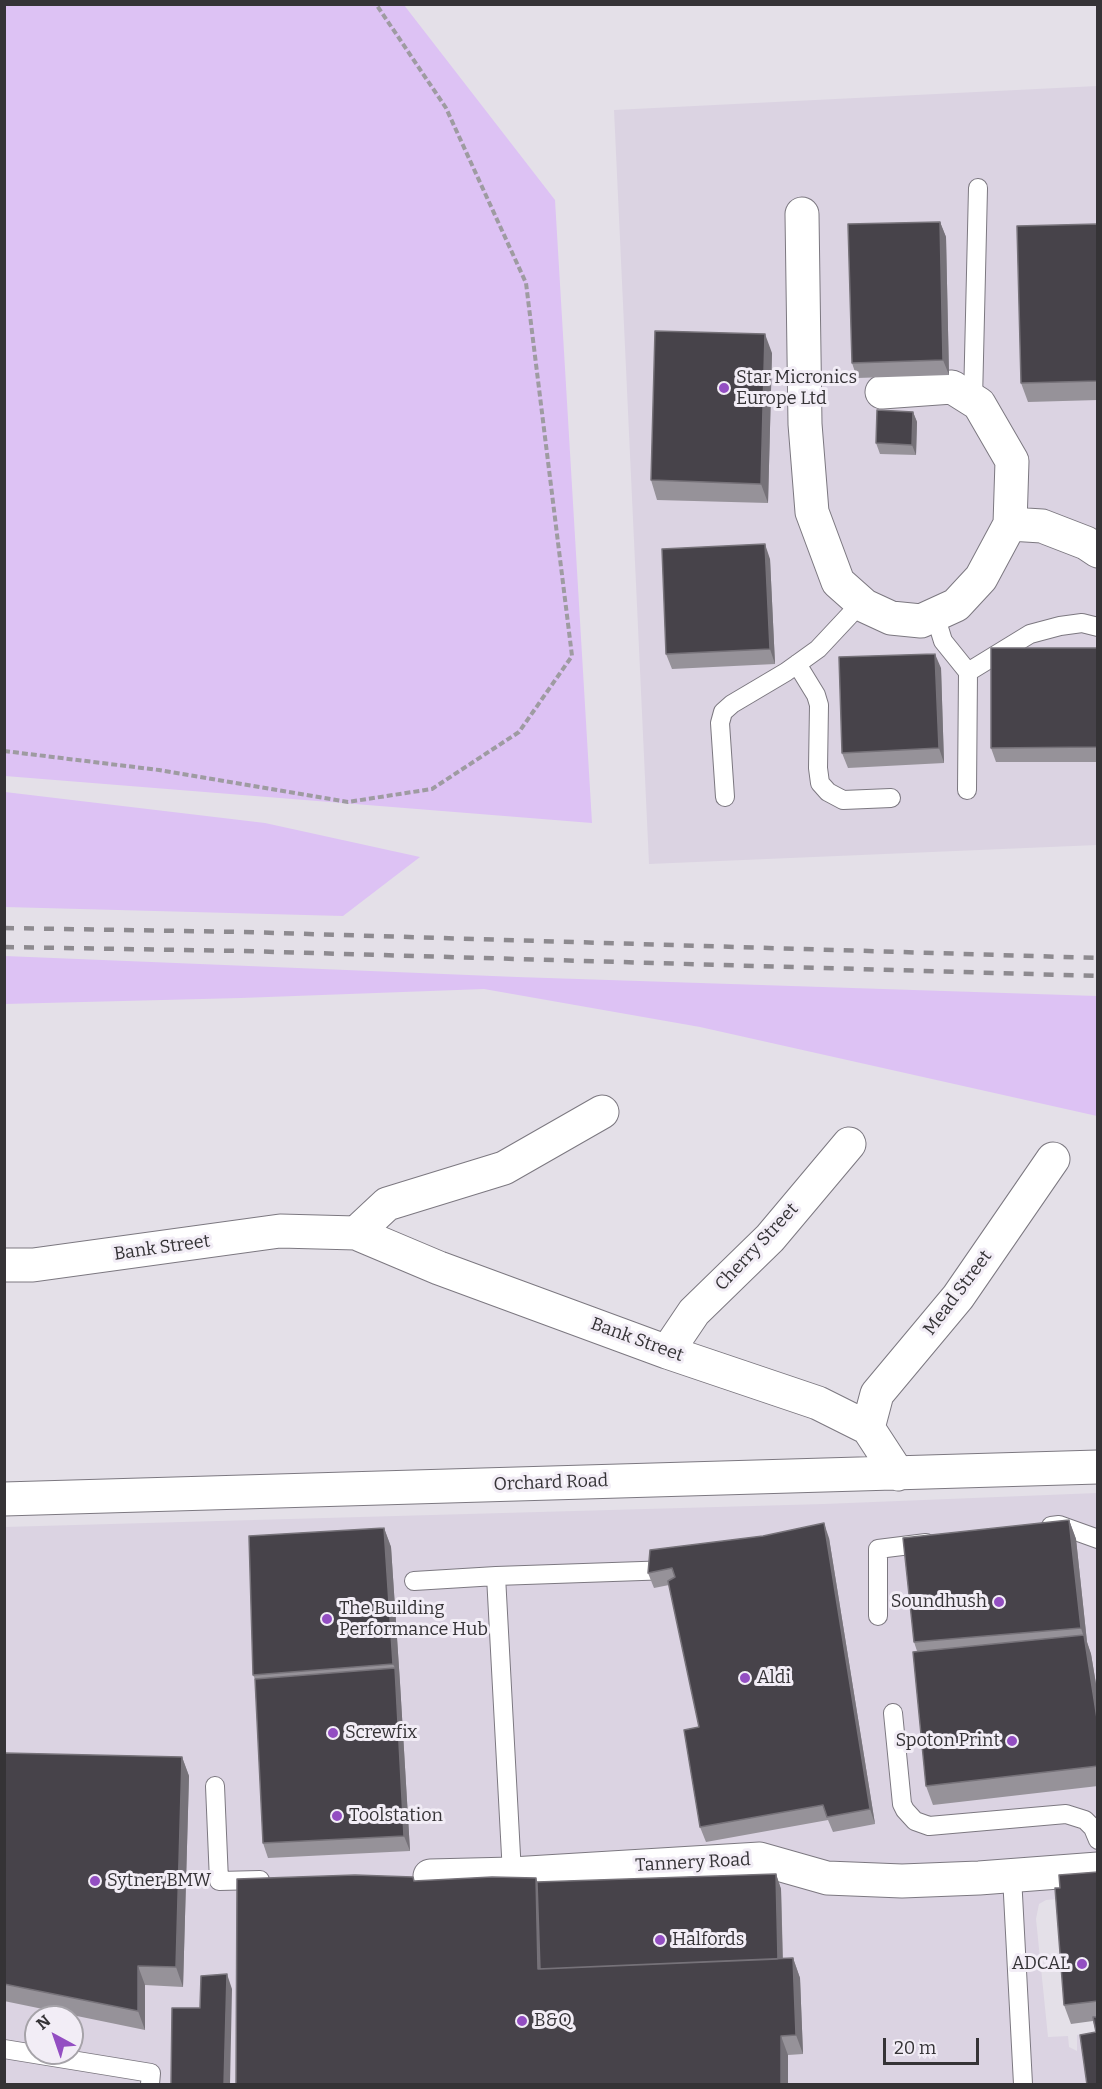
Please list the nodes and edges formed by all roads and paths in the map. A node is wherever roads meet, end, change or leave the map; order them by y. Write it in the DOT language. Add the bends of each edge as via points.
graph roads {
  1 [pos="376,4"];
  2 [pos="978,188"];
  3 [pos="802,214"];
  4 [pos="882,392"];
  5 [pos="973,400"];
  6 [pos="1010,524"];
  7 [pos="1098,550"];
  8 [pos="861,603"];
  9 [pos="1098,627"];
  10 [pos="939,628"];
  11 [pos="929,655"];
  12 [pos="796,664"];
  13 [pos="968,672"];
  14 [pos="4,751"];
  15 [pos="967,790"];
  16 [pos="725,797"];
  17 [pos="891,798"];
  18 [pos="602,1112"];
  19 [pos="849,1144"];
  20 [pos="1053,1159"];
  21 [pos="356,1233"];
  22 [pos="4,1265"];
  23 [pos="667,1352"];
  24 [pos="868,1428"];
  25 [pos="1098,1467"];
  26 [pos="898,1473"];
  27 [pos="4,1499"];
  28 [pos="1036,1528"];
  29 [pos="1098,1539"];
  30 [pos="946,1540"];
  31 [pos="693,1569"];
  32 [pos="496,1576"];
  33 [pos="414,1581"];
  34 [pos="878,1616"];
  35 [pos="893,1713"];
  36 [pos="215,1786"];
  37 [pos="1098,1840"];
  38 [pos="1098,1869"];
  39 [pos="512,1874"];
  40 [pos="424,1876"];
  41 [pos="1012,1876"];
  42 [pos="278,1880"];
  43 [pos="4,2049"];
  44 [pos="150,2085"];
  45 [pos="1023,2085"];
  1 -- 14 [label="path" via="446,108 526,283 572,656 519,732 432,789 348,802 159,770"];
  2 -- 5 [label="lane"];
  3 -- 8 [label="street" via="806,424 812,512 838,582"];
  4 -- 5 [label="street" via="952,387"];
  5 -- 6 [label="street" via="1012,461"];
  6 -- 7 [label="street" via="1042,526"];
  6 -- 10 [label="street" via="981,578"];
  8 -- 10 [label="street" via="891,618 921,621"];
  8 -- 12 [label="lane" via="818,649"];
  9 -- 13 [label="lane" via="1082,623 1030,634"];
  10 -- 11 [label="lane" via="934,652"];
  10 -- 13 [label="lane"];
  12 -- 16 [label="lane" via="723,712 720,723"];
  12 -- 17 [label="lane" via="819,705 820,783 843,800"];
  13 -- 15 [label="lane"];
  18 -- 21 [label="street" via="504,1168 387,1204"];
  19 -- 23 [label="street, Cherry Street" via="770,1238 694,1312"];
  20 -- 24 [label="street, Mead Street" via="958,1297 878,1394"];
  21 -- 22 [label="street, Bank Street" via="280,1231 33,1265"];
  21 -- 23 [label="street, Bank Street"];
  23 -- 24 [label="street, Bank Street" via="818,1403"];
  24 -- 26 [label="street, Bank Street"];
  25 -- 26 [label="street, Orchard Road"];
  26 -- 27 [label="street, Orchard Road"];
  28 -- 29 [label="lane" via="1059,1525"];
  30 -- 34 [label="lane" via="878,1549"];
  31 -- 32 [label="lane"];
  32 -- 33 [label="lane"];
  32 -- 39 [label="lane"];
  35 -- 37 [label="lane" via="903,1804 915,1821 929,1826 1066,1814 1085,1820"];
  36 -- 42 [label="lane" via="219,1881"];
  38 -- 41 [label="street, Tannery Road"];
  39 -- 40 [label="street, Tannery Road"];
  39 -- 41 [label="street, Tannery Road" via="760,1859 827,1878 902,1881"];
  41 -- 45 [label="lane"];
  43 -- 44 [label="lane" via="151,2073"];
}
